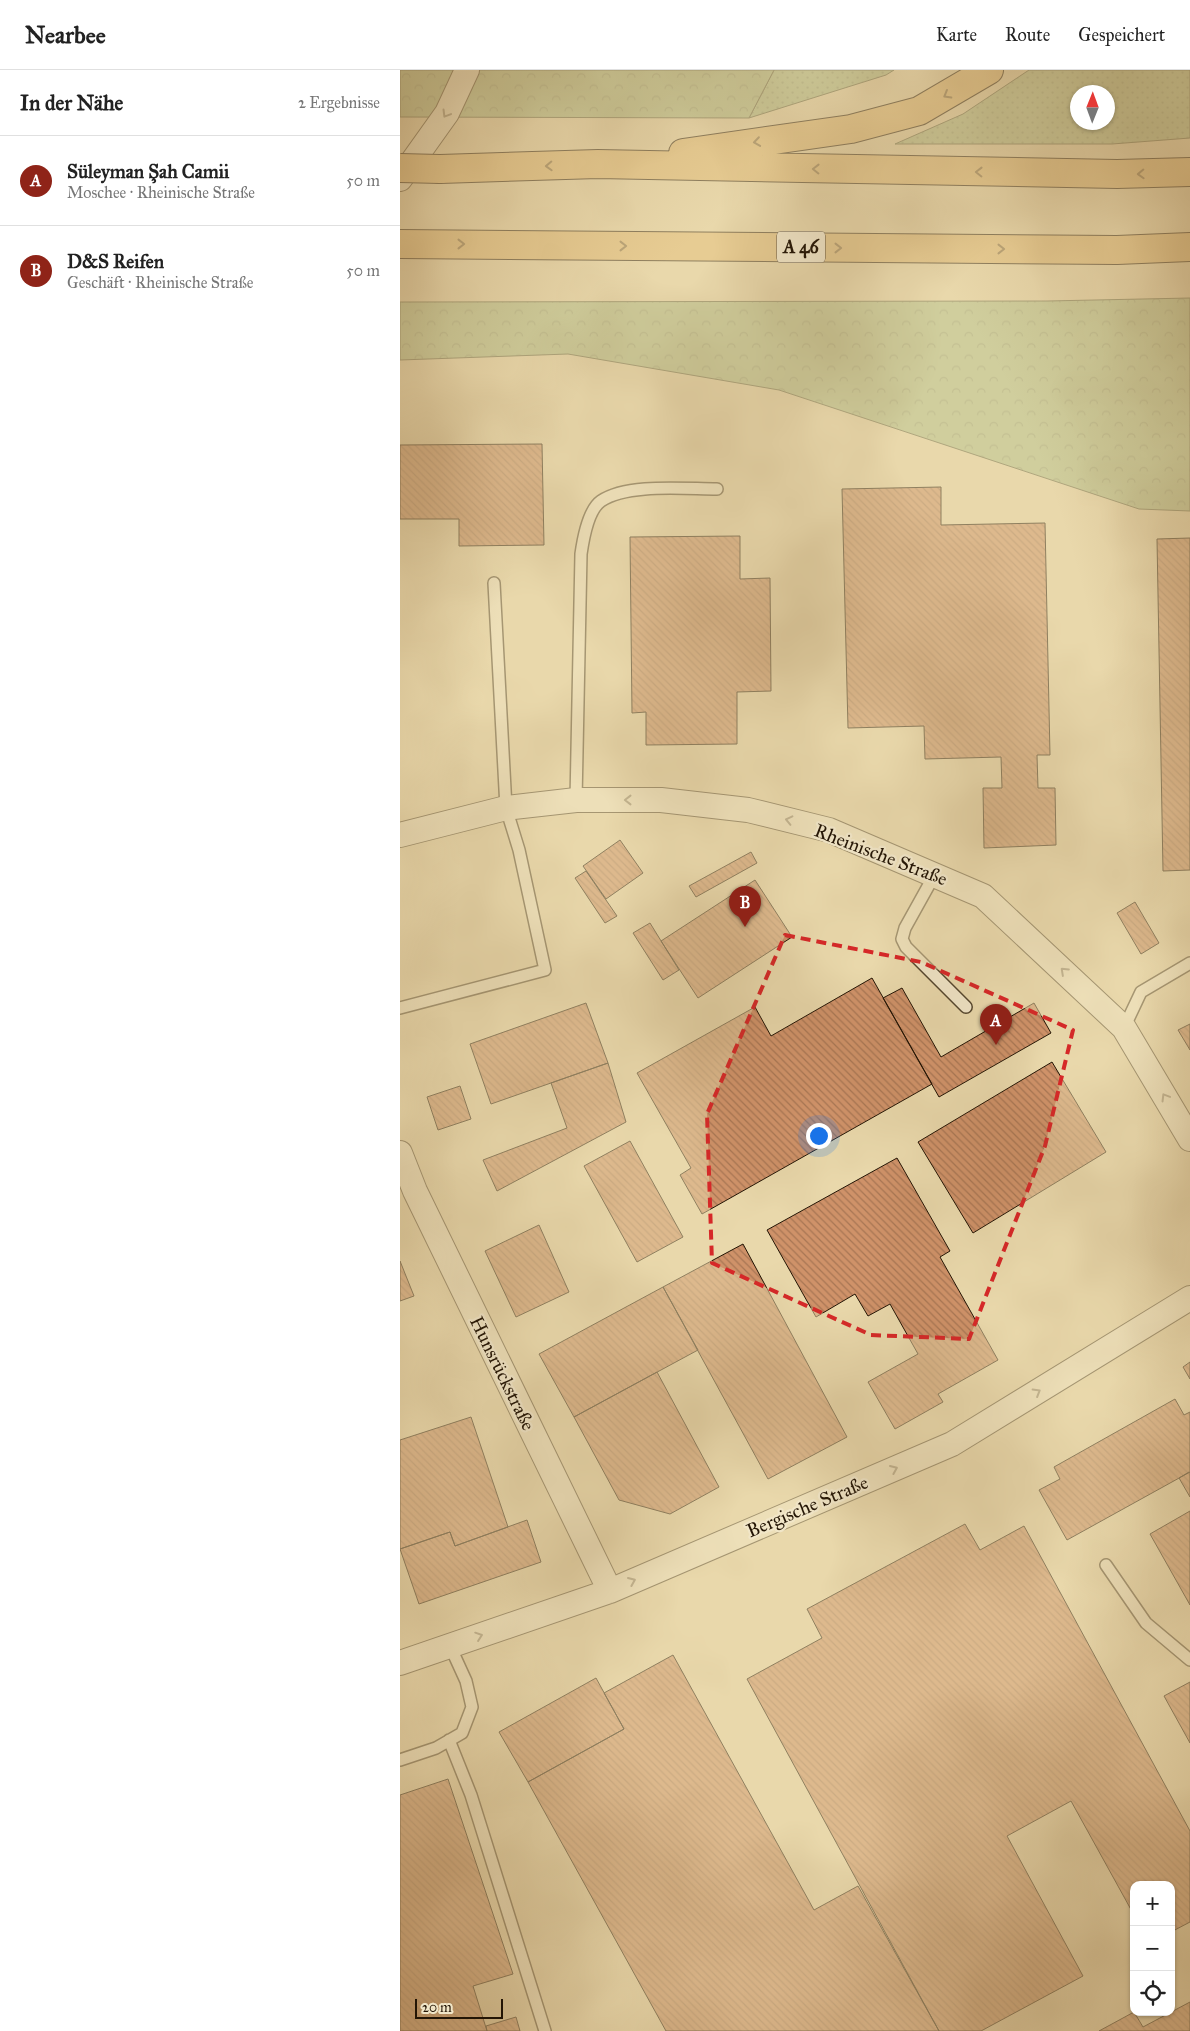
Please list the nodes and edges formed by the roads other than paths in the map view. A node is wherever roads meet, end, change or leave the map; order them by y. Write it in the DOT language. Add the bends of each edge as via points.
graph roads {
  1 [pos="468,70"];
  2 [pos="989,70"];
  3 [pos="598,164"];
  4 [pos="400,168"];
  5 [pos="1190,172"];
  6 [pos="400,178"];
  7 [pos="406,244"];
  8 [pos="1190,247"];
  9 [pos="717,489"];
  10 [pos="494,583"];
  11 [pos="576,800"];
  12 [pos="506,808"];
  13 [pos="400,835"];
  14 [pos="935,874"];
  15 [pos="1190,963"];
  16 [pos="966,1007"];
  17 [pos="400,1008"];
  18 [pos="1124,1028"];
  19 [pos="1189,1136"];
  20 [pos="400,1153"];
  21 [pos="1190,1298"];
  22 [pos="1106,1565"];
  23 [pos="610,1591"];
  24 [pos="450,1646"];
  25 [pos="1190,1660"];
  26 [pos="400,1663"];
  27 [pos="449,1740"];
  28 [pos="400,1760"];
  29 [pos="545,2031"];
  1 -- 6 [label="street, one-way" via="447,113"];
  2 -- 3 [label="highway, one-way" via="919,111 851,129"];
  3 -- 4 [label="highway, one-way, bridge"];
  5 -- 3 [label="highway, one-way" via="1117,174"];
  7 -- 8 [label="highway, A 46, one-way" via="1107,250"];
  9 -- 11 [label="lane" via="629,490 599,502 585,528 580,554"];
  10 -- 12 [label="lane"];
  11 -- 12 [label="street, Rheinische Straße"];
  14 -- 11 [label="street, Rheinische Straße, one-way" via="829,830 748,810 661,800"];
  12 -- 13 [label="street, Rheinische Straße"];
  12 -- 17 [label="lane" via="519,850 545,970"];
  14 -- 16 [label="lane" via="902,939 906,947"];
  18 -- 14 [label="street, Rheinische Straße, one-way" via="983,896"];
  15 -- 18 [label="lane" via="1140,992"];
  19 -- 18 [label="street, Rheinische Straße, one-way"];
  20 -- 23 [label="street, Hunsrückstraße" via="415,1191"];
  23 -- 21 [label="street, Bergische Straße, one-way" via="952,1444"];
  22 -- 25 [label="lane" via="1146,1623"];
  24 -- 23 [label="street, Bergische Straße, one-way"];
  24 -- 26 [label="street, Bergische Straße"];
  24 -- 27 [label="lane" via="466,1681 472,1707 462,1733"];
  27 -- 28 [label="lane"];
  27 -- 29 [label="lane" via="471,1796"];
}
